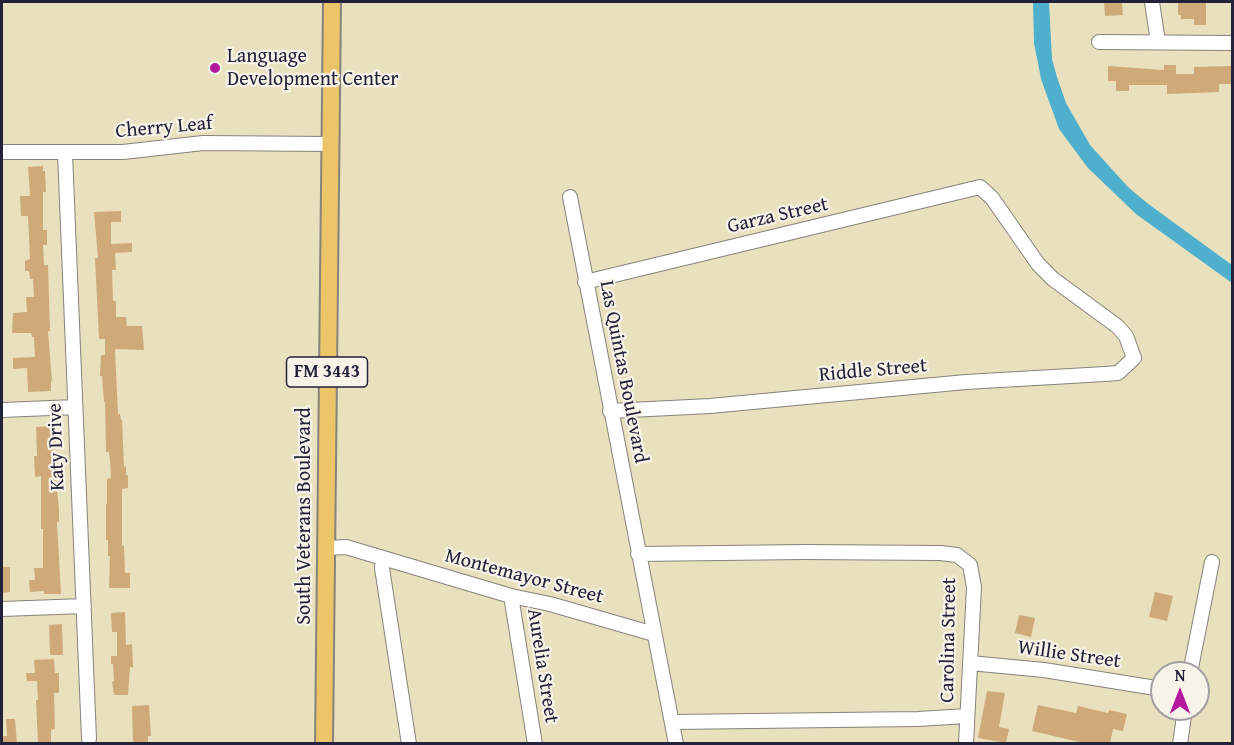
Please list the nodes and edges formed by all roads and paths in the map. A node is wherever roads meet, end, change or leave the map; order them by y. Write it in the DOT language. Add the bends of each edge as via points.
graph roads {
  1 [pos="332,2"];
  2 [pos="1152,2"];
  3 [pos="1099,42"];
  4 [pos="1158,42"];
  5 [pos="1233,43"];
  6 [pos="330,144"];
  7 [pos="2,152"];
  8 [pos="65,153"];
  9 [pos="570,197"];
  10 [pos="585,282"];
  11 [pos="1134,358"];
  12 [pos="75,407"];
  13 [pos="2,410"];
  14 [pos="610,411"];
  15 [pos="326,548"];
  16 [pos="638,554"];
  17 [pos="383,559"];
  18 [pos="1212,562"];
  19 [pos="511,596"];
  20 [pos="84,606"];
  21 [pos="2,609"];
  22 [pos="654,634"];
  23 [pos="1192,661"];
  24 [pos="970,663"];
  25 [pos="1150,687"];
  26 [pos="967,716"];
  27 [pos="1183,721"];
  28 [pos="672,722"];
  29 [pos="89,739"];
  30 [pos="324,744"];
  31 [pos="409,744"];
  32 [pos="535,744"];
  33 [pos="676,744"];
  34 [pos="966,744"];
  35 [pos="1180,744"];
  1 -- 6 [label="main road, South Veterans Boulevard / FM 3443"];
  2 -- 4 [label="street"];
  3 -- 4 [label="street"];
  4 -- 5 [label="street"];
  6 -- 8 [label="street, Cherry Leaf" via="203,143 123,152"];
  6 -- 15 [label="main road, South Veterans Boulevard / FM 3443"];
  7 -- 8 [label="street, Cherry Leaf"];
  8 -- 12 [label="street, Katy Drive"];
  9 -- 10 [label="street, Las Quintas Boulevard"];
  10 -- 11 [label="street, Garza Street" via="980,187 1038,264 1117,326 1126,336"];
  10 -- 14 [label="street, Las Quintas Boulevard"];
  11 -- 14 [label="street, Riddle Street" via="1118,373"];
  12 -- 13 [label="street"];
  12 -- 20 [label="street, Katy Drive"];
  14 -- 16 [label="street, Las Quintas Boulevard"];
  15 -- 17 [label="street, Montemayor Street" via="346,548"];
  15 -- 30 [label="main road, South Veterans Boulevard / FM 3443"];
  16 -- 22 [label="street, Las Quintas Boulevard"];
  16 -- 24 [label="street, Carolina Street" via="957,555 970,565 974,587"];
  17 -- 19 [label="street, Montemayor Street"];
  17 -- 31 [label="street"];
  18 -- 23 [label="street"];
  19 -- 22 [label="street, Montemayor Street"];
  19 -- 32 [label="street, Aurelia Street"];
  20 -- 21 [label="street"];
  20 -- 29 [label="street, Katy Drive"];
  22 -- 28 [label="street, Las Quintas Boulevard"];
  24 -- 25 [label="street, Willie Street"];
  24 -- 26 [label="street, Carolina Street"];
  26 -- 28 [label="street"];
  26 -- 34 [label="street, Carolina Street"];
  27 -- 35 [label="street"];
  28 -- 33 [label="street, Las Quintas Boulevard"];
}
